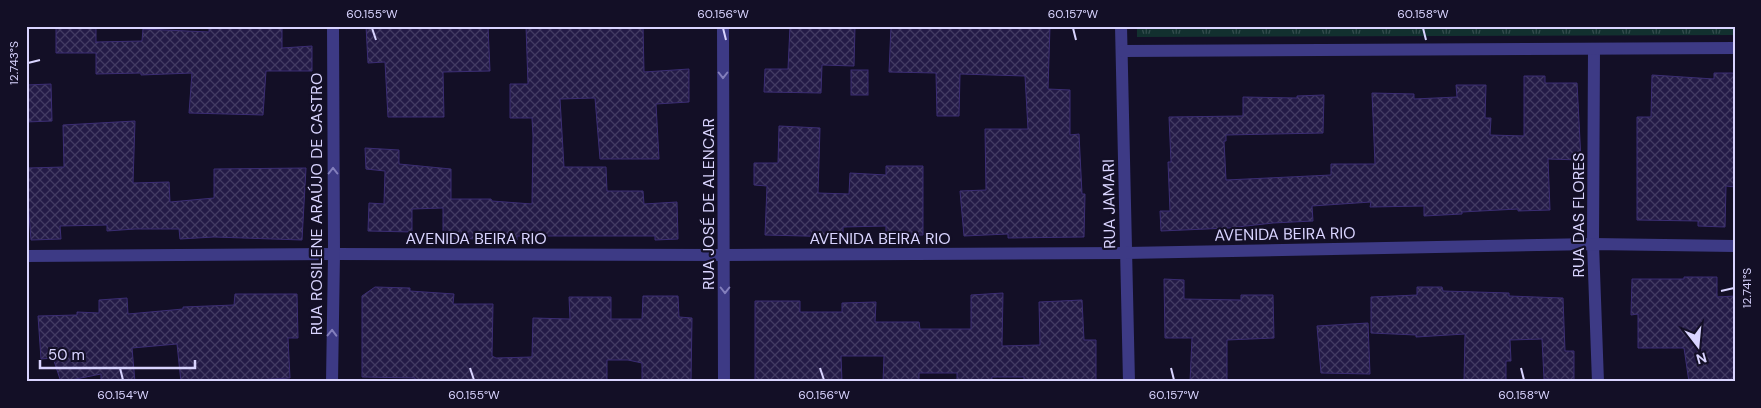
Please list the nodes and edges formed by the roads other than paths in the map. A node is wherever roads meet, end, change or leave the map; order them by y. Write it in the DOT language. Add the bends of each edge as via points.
graph roads {
  1 [pos="333,26"];
  2 [pos="722,26"];
  3 [pos="1121,26"];
  4 [pos="1594,48"];
  5 [pos="1735,48"];
  6 [pos="1123,51"];
  7 [pos="1593,244"];
  8 [pos="1735,246"];
  9 [pos="1126,253"];
  10 [pos="334,254"];
  11 [pos="724,255"];
  12 [pos="26,256"];
  13 [pos="332,382"];
  14 [pos="724,382"];
  15 [pos="1129,382"];
  16 [pos="1598,382"];
  10 -- 1 [label="street, RUA ROSILENE ARAÚJO DE CASTRO, one-way"];
  2 -- 11 [label="street, RUA JOSÉ DE ALENCAR, one-way"];
  3 -- 6 [label="street, RUA JAMARI"];
  4 -- 5 [label="street"];
  4 -- 6 [label="street"];
  4 -- 7 [label="street, RUA DAS FLORES"];
  6 -- 9 [label="street, RUA JAMARI"];
  7 -- 8 [label="street, AVENIDA BEIRA RIO"];
  7 -- 9 [label="street, AVENIDA BEIRA RIO"];
  7 -- 16 [label="street, RUA DAS FLORES"];
  9 -- 11 [label="street, AVENIDA BEIRA RIO"];
  9 -- 15 [label="street, RUA JAMARI"];
  10 -- 11 [label="street, AVENIDA BEIRA RIO"];
  10 -- 12 [label="street, AVENIDA BEIRA RIO"];
  13 -- 10 [label="street, RUA ROSILENE ARAÚJO DE CASTRO, one-way"];
  11 -- 14 [label="street, RUA JOSÉ DE ALENCAR, one-way"];
}
